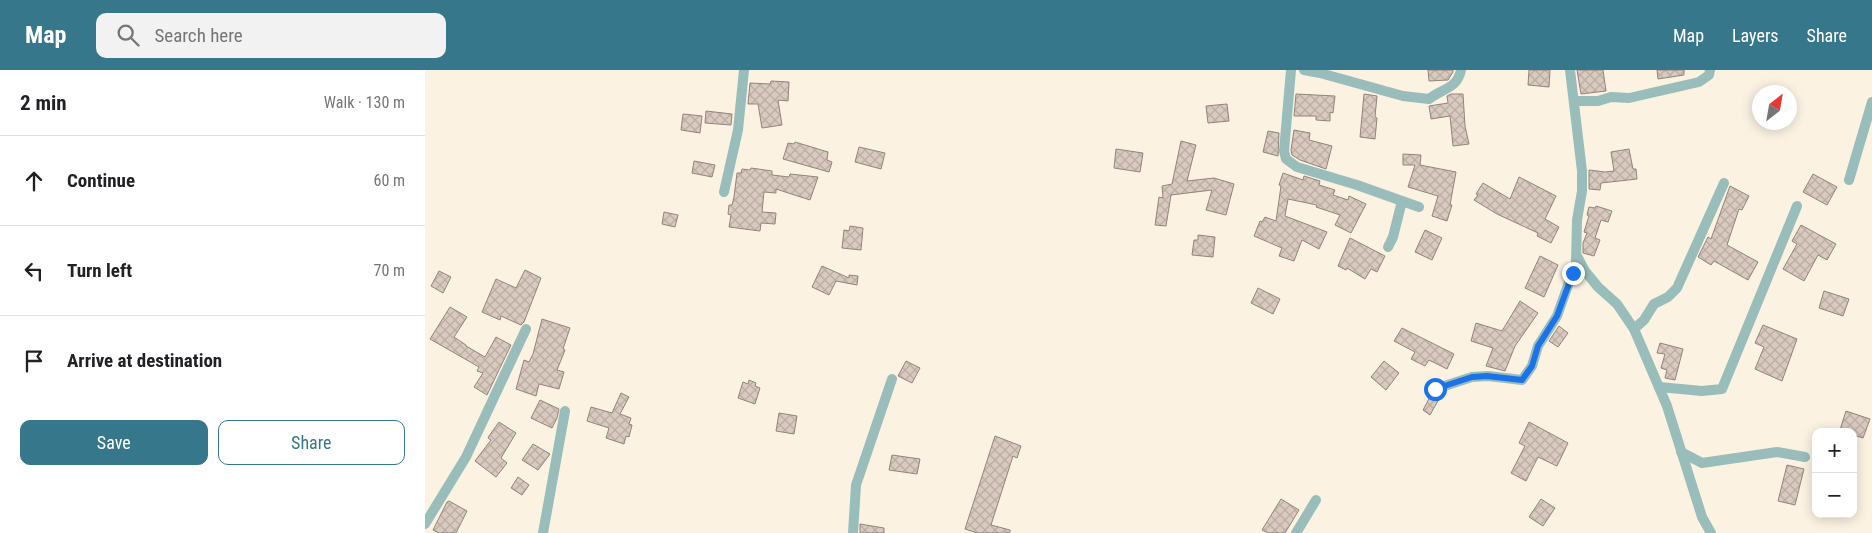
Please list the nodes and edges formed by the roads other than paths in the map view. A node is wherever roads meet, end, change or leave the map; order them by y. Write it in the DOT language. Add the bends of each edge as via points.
graph roads {
  1 [pos="744,70"];
  2 [pos="1291,70"];
  3 [pos="1304,70"];
  4 [pos="1461,70"];
  5 [pos="1570,70"];
  6 [pos="1710,70"];
  7 [pos="1574,101"];
  8 [pos="1872,102"];
  9 [pos="1849,180"];
  10 [pos="1724,183"];
  11 [pos="724,192"];
  12 [pos="1402,201"];
  13 [pos="1797,206"];
  14 [pos="1419,207"];
  15 [pos="1388,247"];
  16 [pos="1577,256"];
  17 [pos="526,329"];
  18 [pos="1633,329"];
  19 [pos="892,379"];
  20 [pos="1659,386"];
  21 [pos="1435,389"];
  22 [pos="565,411"];
  23 [pos="1681,452"];
  24 [pos="1805,457"];
  25 [pos="1316,500"];
  26 [pos="425,524"];
  27 [pos="543,533"];
  28 [pos="853,533"];
  29 [pos="1296,533"];
  30 [pos="1711,533"];
  1 -- 11 [label="street" via="738,130"];
  2 -- 12 [label="street" via="1286,159 1297,168"];
  3 -- 4 [label="street" via="1403,96 1429,99 1459,80"];
  5 -- 7 [label="street"];
  6 -- 7 [label="street" via="1709,75 1699,82 1683,86 1629,98"];
  7 -- 16 [label="street" via="1582,171"];
  8 -- 9 [label="street"];
  10 -- 18 [label="street" via="1677,288 1655,304"];
  12 -- 14 [label="street"];
  12 -- 15 [label="street"];
  13 -- 20 [label="street" via="1722,389 1702,391"];
  16 -- 18 [label="street" via="1585,271 1617,304"];
  16 -- 21 [label="street" via="1557,316 1522,380 1472,377"];
  17 -- 26 [label="street" via="466,458"];
  18 -- 20 [label="street"];
  19 -- 28 [label="street" via="856,485"];
  20 -- 23 [label="street"];
  22 -- 27 [label="street"];
  23 -- 24 [label="street" via="1702,463 1777,452"];
  23 -- 30 [label="street" via="1702,517"];
  25 -- 29 [label="street"];
}
